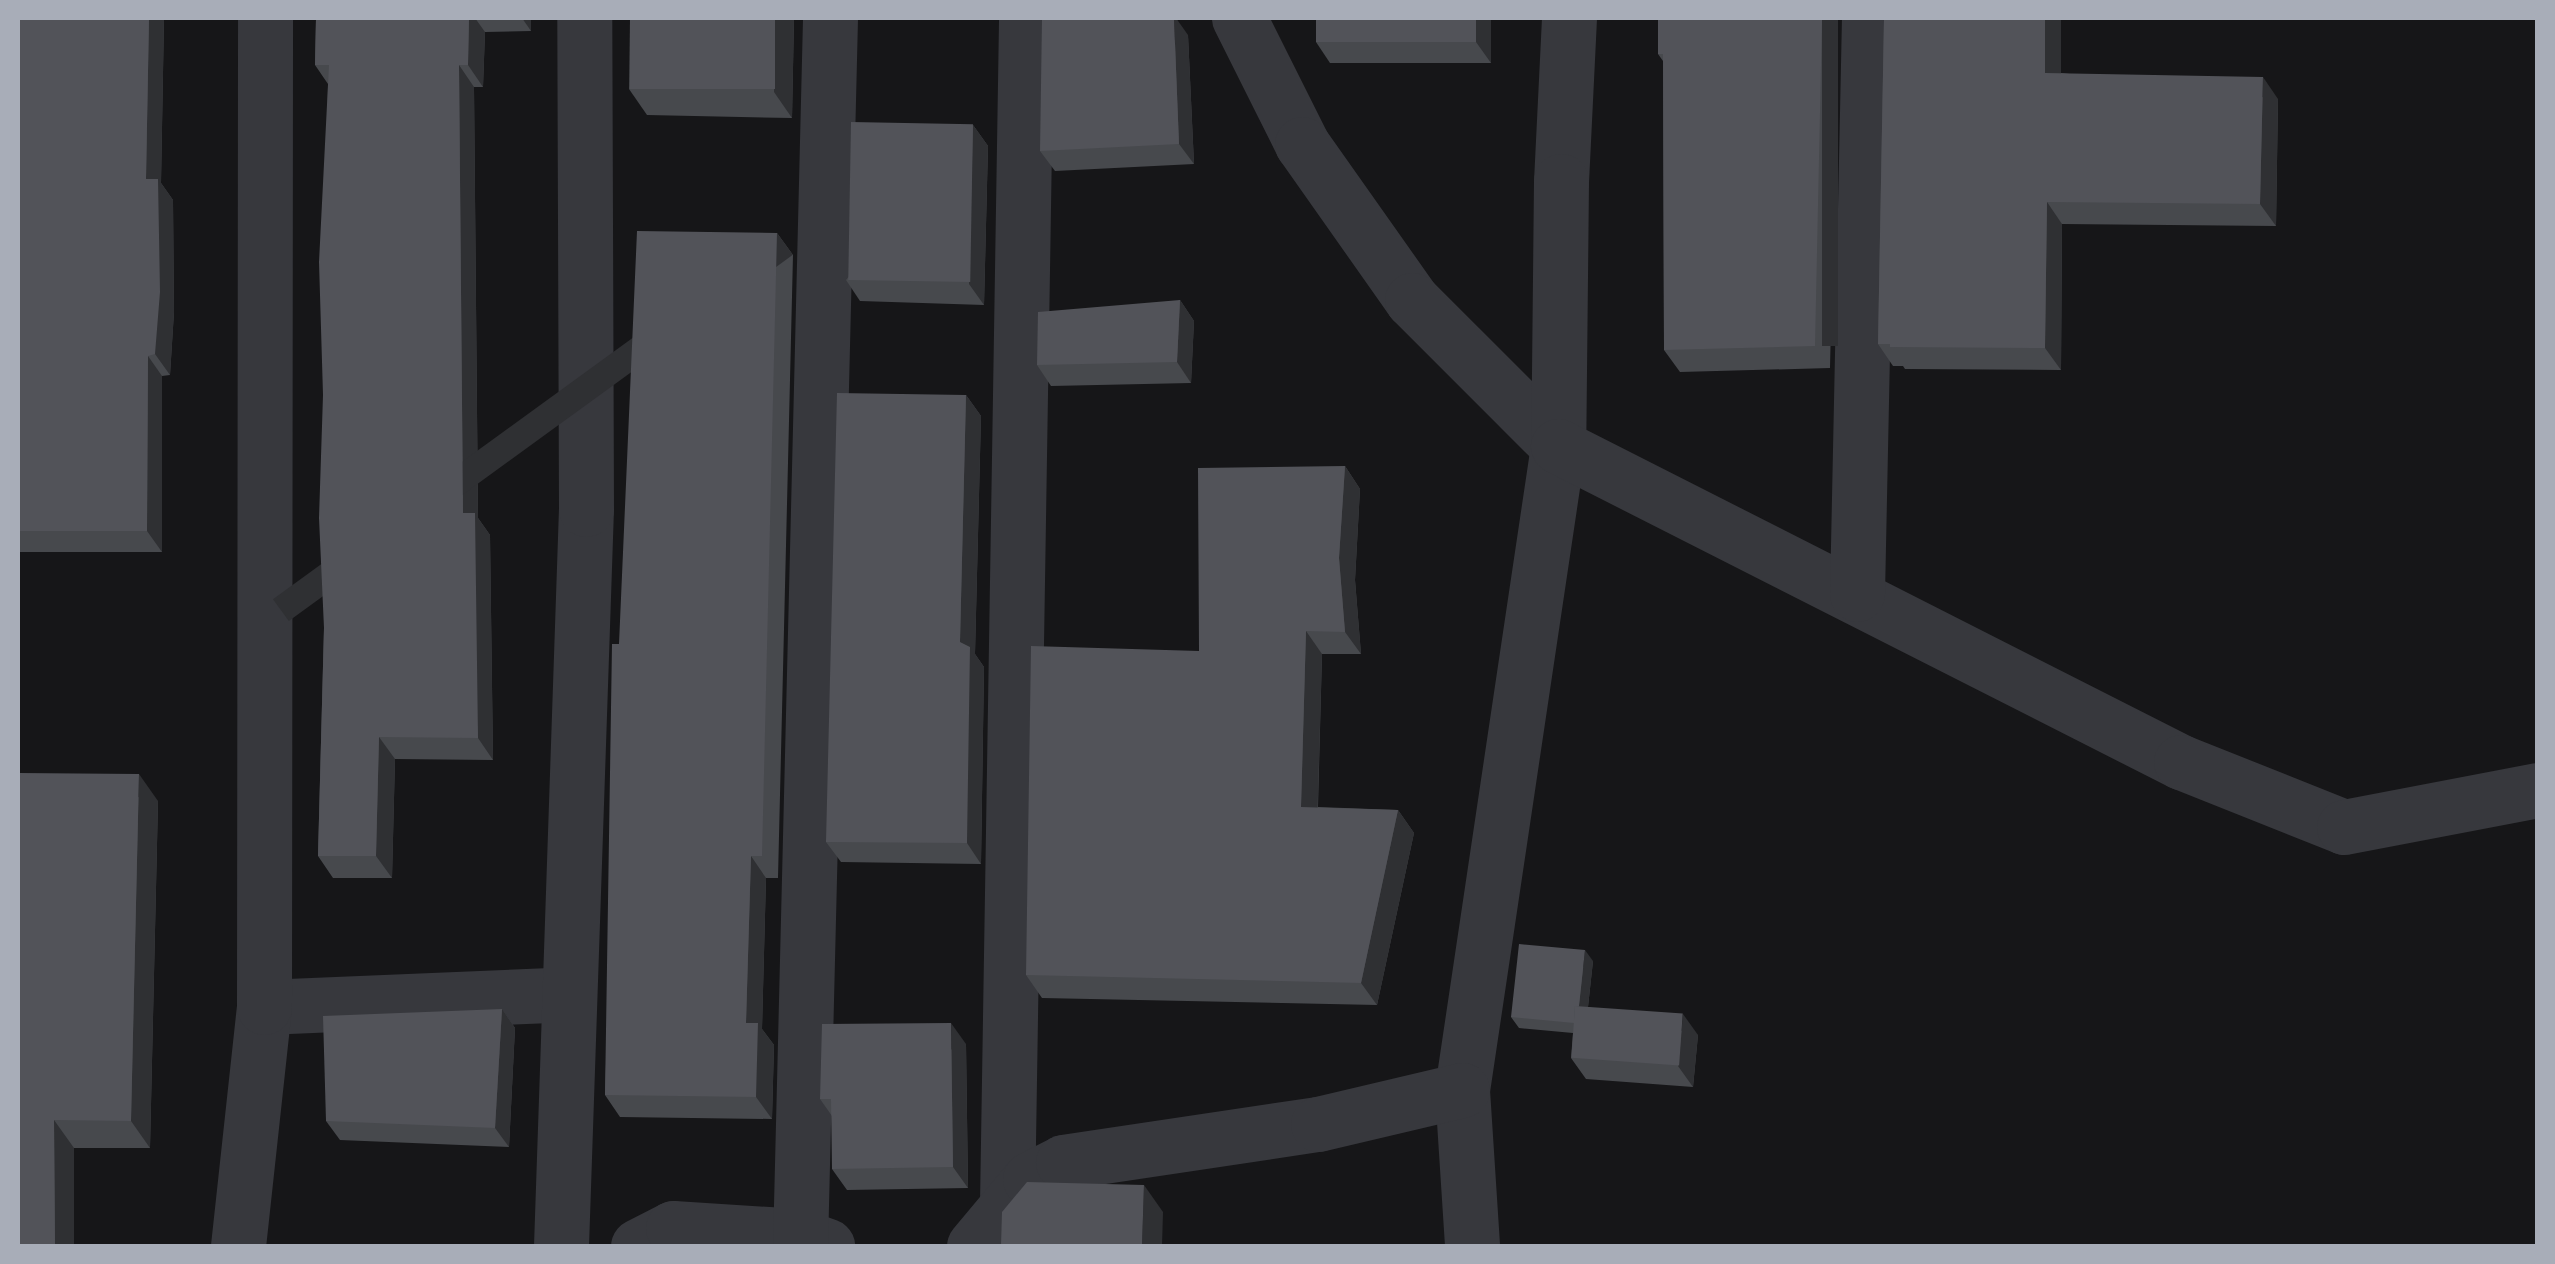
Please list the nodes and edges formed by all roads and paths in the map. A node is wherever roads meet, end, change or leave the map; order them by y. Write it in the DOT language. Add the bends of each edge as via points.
graph roads {
  1 [pos="266,18"];
  2 [pos="584,18"];
  3 [pos="830,18"];
  4 [pos="1026,18"];
  5 [pos="1240,18"];
  6 [pos="1568,18"];
  7 [pos="1869,18"];
  8 [pos="1558,446"];
  9 [pos="1857,594"];
  10 [pos="2538,790"];
  11 [pos="569,994"];
  12 [pos="264,1007"];
  13 [pos="1462,1090"];
  14 [pos="1007,1204"];
  15 [pos="809,1243"];
  16 [pos="238,1246"];
  17 [pos="562,1246"];
  18 [pos="638,1246"];
  19 [pos="974,1246"];
  20 [pos="1472,1246"];
  1 -- 12 [label="street"];
  2 -- 11 [label="street" via="586,509"];
  3 -- 15 [label="street"];
  4 -- 14 [label="street"];
  5 -- 8 [label="street" via="1302,144 1412,300"];
  6 -- 8 [label="street"];
  7 -- 9 [label="street"];
  8 -- 9 [label="street"];
  8 -- 13 [label="street"];
  9 -- 10 [label="street" via="2180,762 2344,826"];
  11 -- 12 [label="street"];
  11 -- 17 [label="street"];
  12 -- 16 [label="street"];
  13 -- 14 [label="street" via="1318,1124 1063,1162 1030,1179"];
  13 -- 20 [label="street"];
  14 -- 19 [label="street"];
  15 -- 18 [label="street" via="673,1228"];
}
